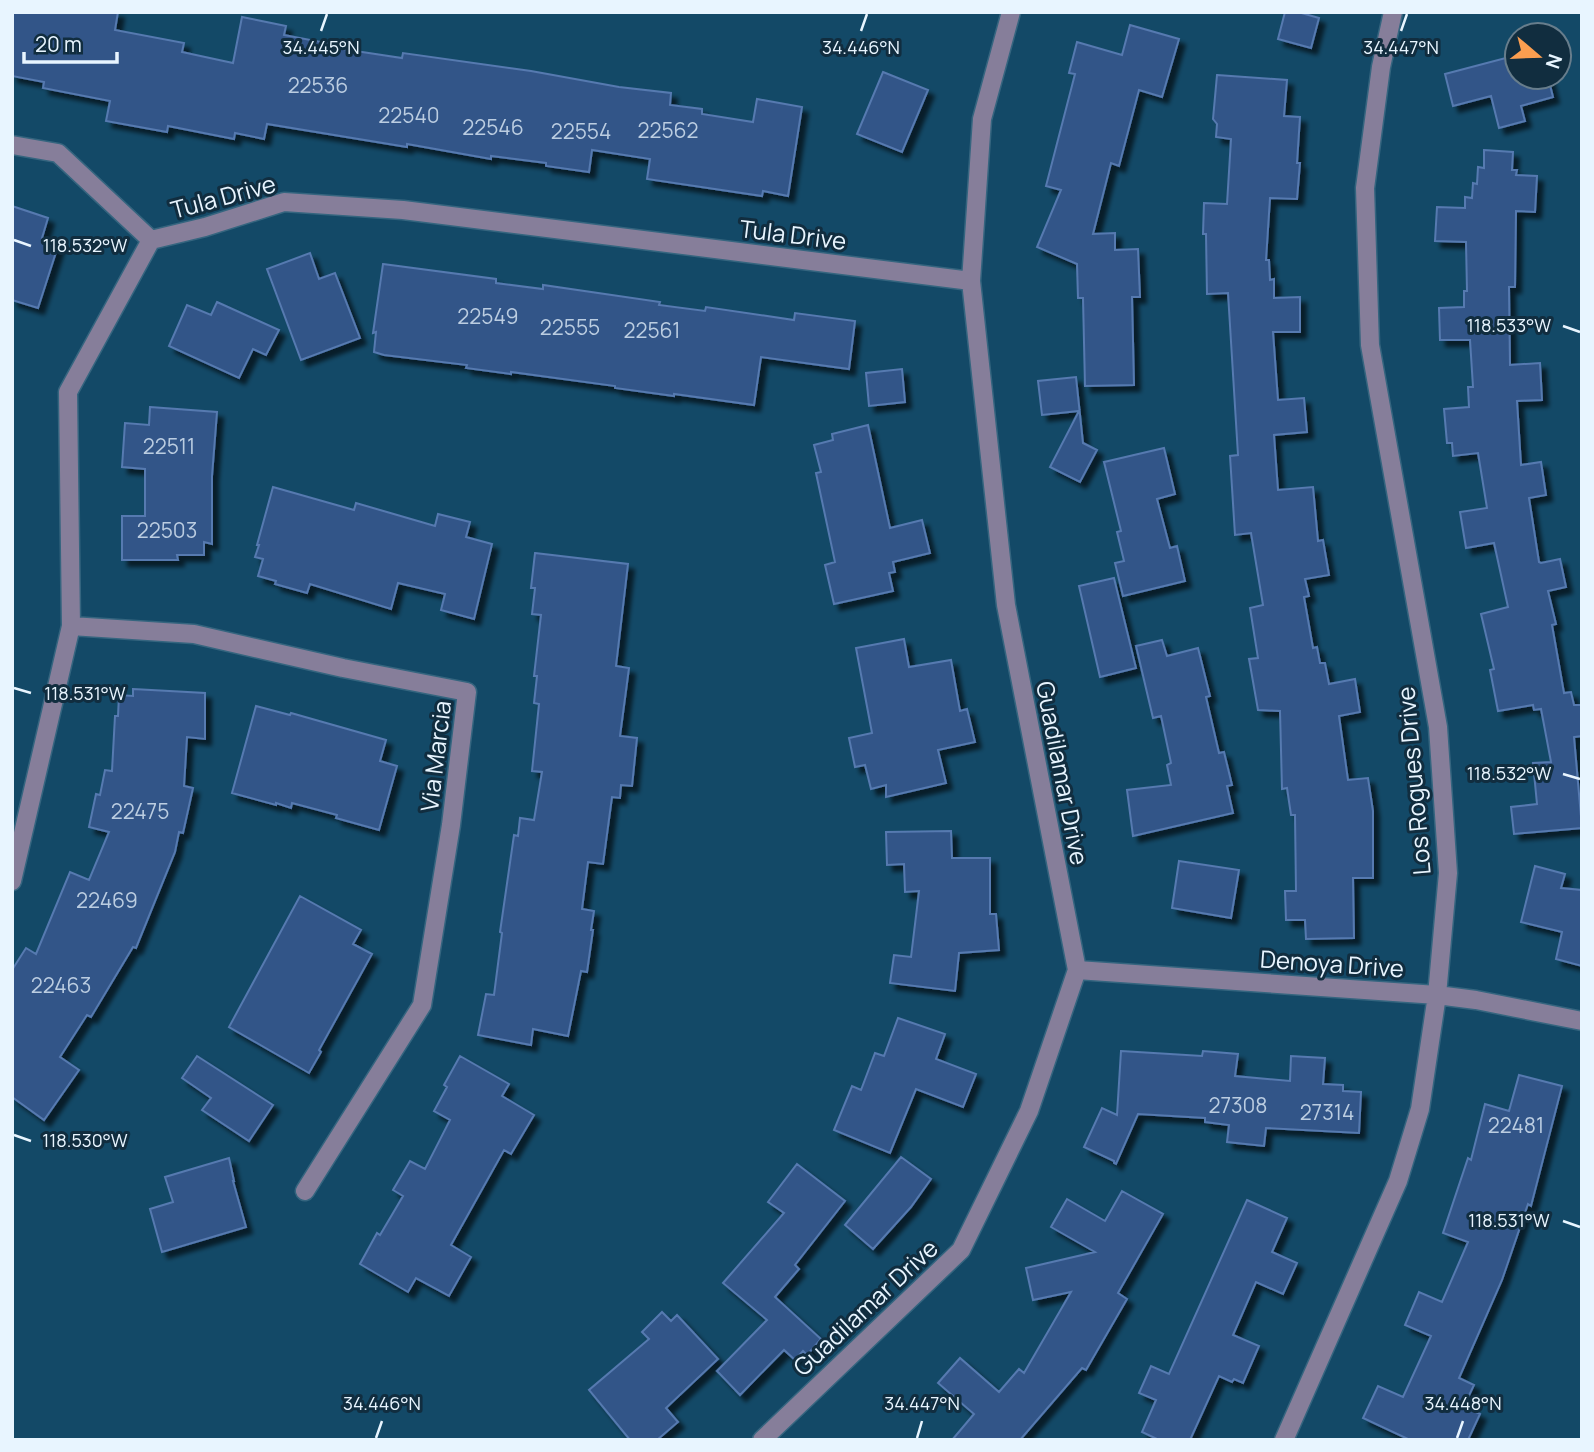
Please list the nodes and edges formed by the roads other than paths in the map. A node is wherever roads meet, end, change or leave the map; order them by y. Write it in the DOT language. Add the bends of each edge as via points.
graph roads {
  1 [pos="1011,12"];
  2 [pos="1393,12"];
  3 [pos="12,145"];
  4 [pos="151,240"];
  5 [pos="971,281"];
  6 [pos="71,626"];
  7 [pos="12,881"];
  8 [pos="1077,970"];
  9 [pos="1437,995"];
  10 [pos="1582,1021"];
  11 [pos="305,1192"];
  12 [pos="762,1440"];
  13 [pos="1284,1440"];
  1 -- 5 [label="street, Guadilamar Drive" via="982,118"];
  2 -- 9 [label="street, Los Rogues Drive" via="1365,188 1370,345 1438,727 1448,873"];
  3 -- 4 [label="street" via="58,153"];
  4 -- 5 [label="street, Tula Drive" via="284,202 403,210"];
  4 -- 6 [label="street, Tula Drive" via="68,392"];
  5 -- 8 [label="street, Guadilamar Drive" via="1006,605"];
  6 -- 7 [label="street, Tula Drive"];
  6 -- 11 [label="street, Via Marcia" via="194,634 467,692 422,1005"];
  8 -- 9 [label="street, Denoya Drive"];
  8 -- 12 [label="street, Guadilamar Drive" via="1029,1111 961,1250"];
  9 -- 10 [label="street, Denoya Drive"];
  9 -- 13 [label="street, Los Rogues Drive" via="1420,1109 1398,1181"];
}
